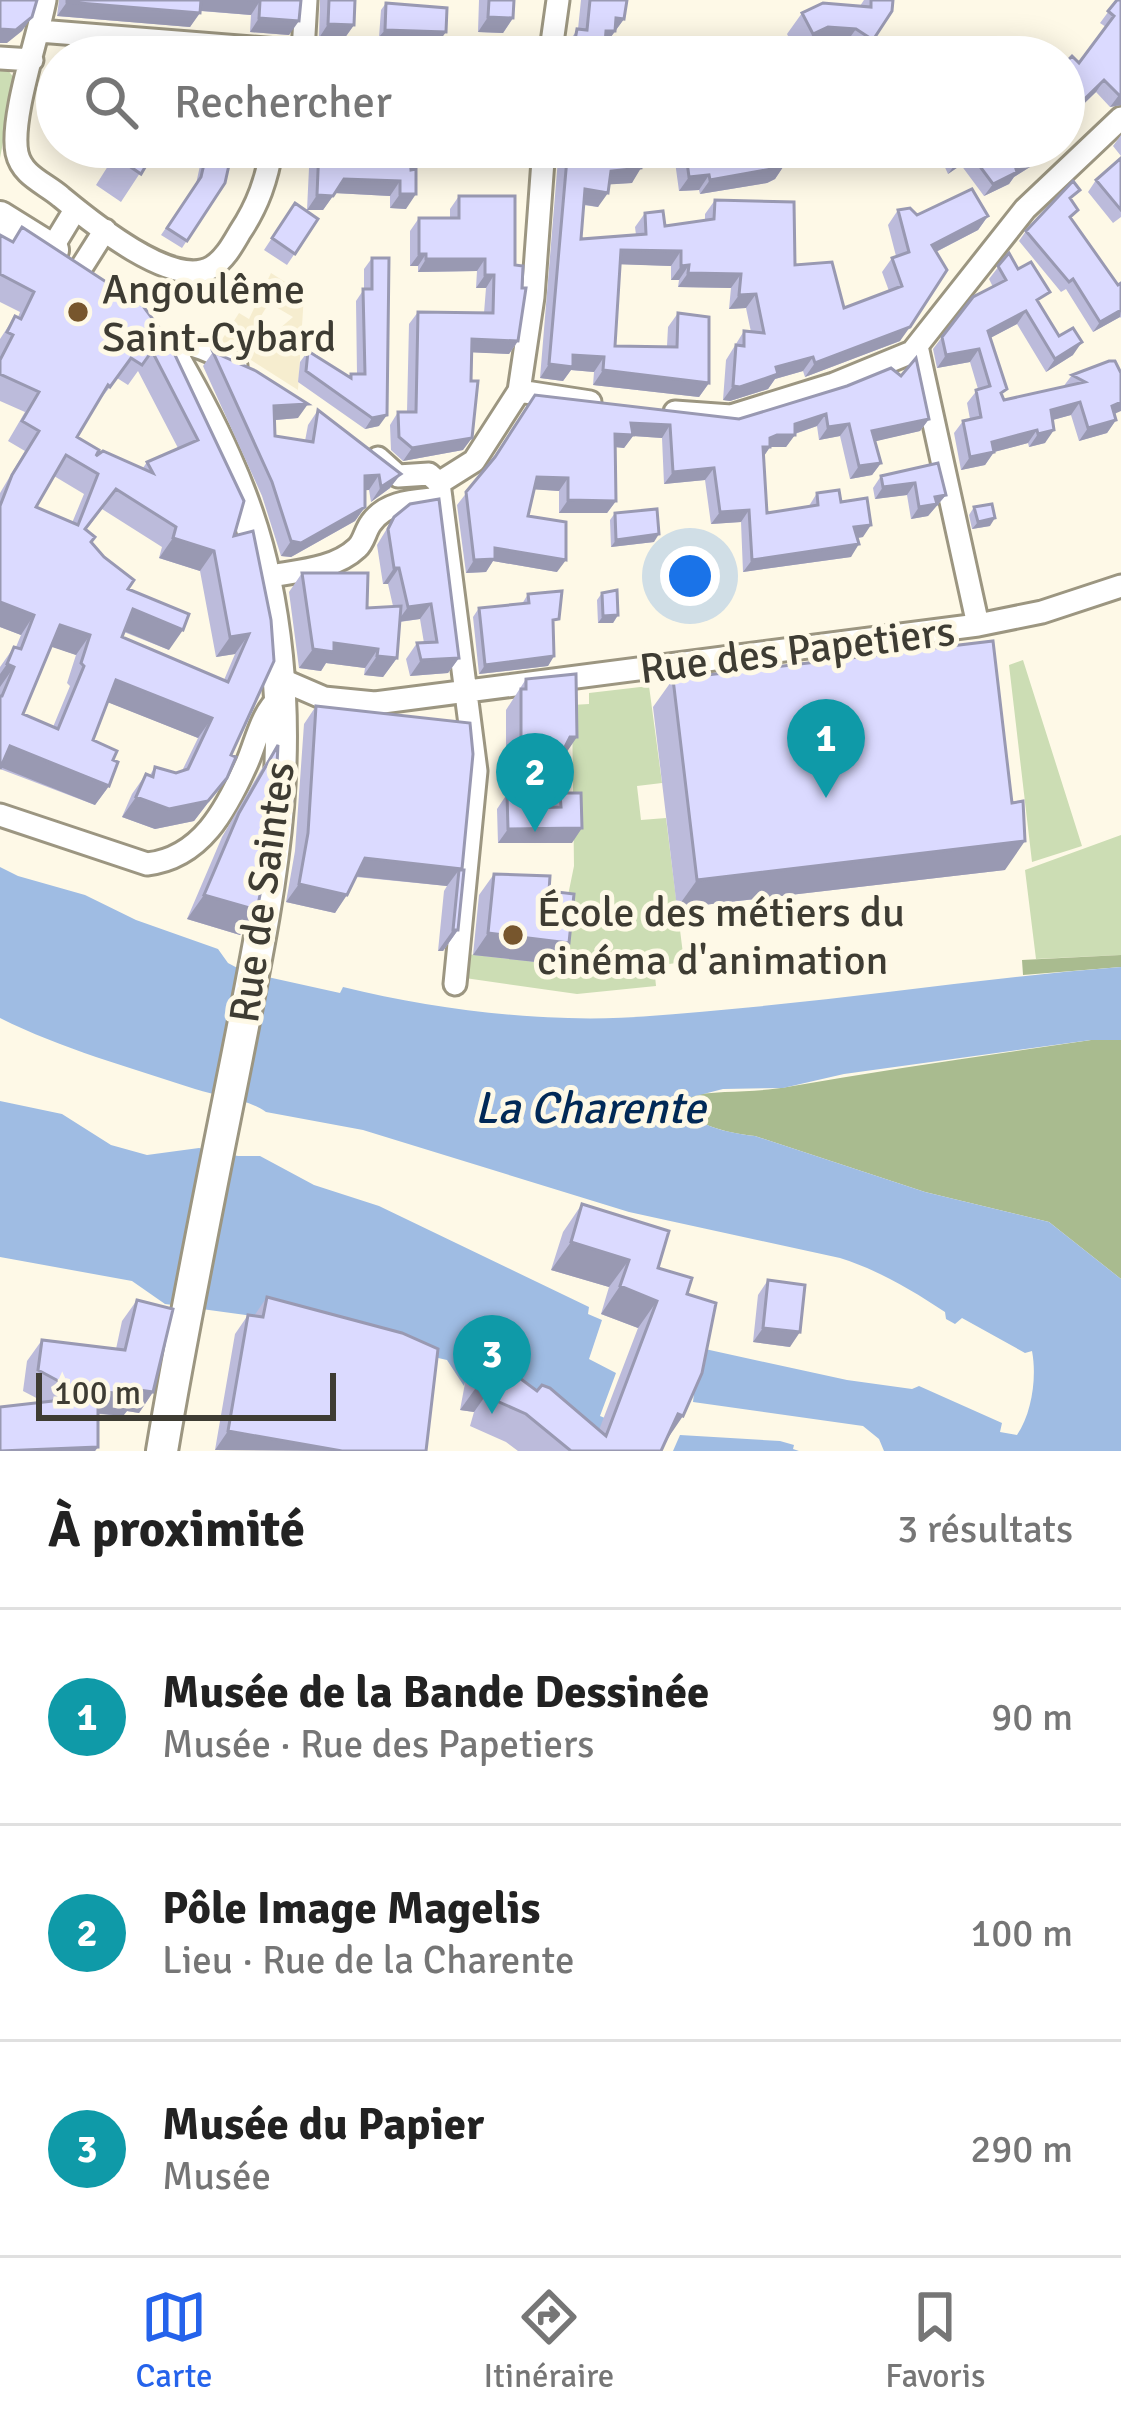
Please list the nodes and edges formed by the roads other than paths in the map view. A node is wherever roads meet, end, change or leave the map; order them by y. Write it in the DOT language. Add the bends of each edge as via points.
graph roads {
  1 [pos="45,0"];
  2 [pos="306,0"];
  3 [pos="558,0"];
  4 [pos="39,31"];
  5 [pos="38,36"];
  6 [pos="96,36"];
  7 [pos="296,36"];
  8 [pos="553,36"];
  9 [pos="36,43"];
  10 [pos="0,58"];
  11 [pos="32,60"];
  12 [pos="1121,118"];
  13 [pos="1085,152"];
  14 [pos="267,168"];
  15 [pos="542,168"];
  16 [pos="1068,168"];
  17 [pos="75,210"];
  18 [pos="0,217"];
  19 [pos="105,230"];
  20 [pos="52,248"];
  21 [pos="91,274"];
  22 [pos="159,332"];
  23 [pos="917,346"];
  24 [pos="261,380"];
  25 [pos="519,391"];
  26 [pos="608,404"];
  27 [pos="647,409"];
  28 [pos="358,443"];
  29 [pos="390,468"];
  30 [pos="441,490"];
  31 [pos="405,502"];
  32 [pos="265,577"];
  33 [pos="1121,586"];
  34 [pos="978,626"];
  35 [pos="468,692"];
  36 [pos="281,695"];
  37 [pos="282,750"];
  38 [pos="246,765"];
  39 [pos="0,815"];
  40 [pos="455,984"];
  41 [pos="162,1451"];
  1 -- 4 [label="street"];
  2 -- 7 [label="street"];
  3 -- 8 [label="street"];
  4 -- 5 [label="street"];
  4 -- 6 [label="street"];
  9 -- 11 [label="street"];
  10 -- 11 [label="street"];
  11 -- 17 [label="street" via="16,150 31,176"];
  12 -- 13 [label="street"];
  14 -- 19 [label="street" via="257,206 227,253 200,272 167,268"];
  15 -- 25 [label="street"];
  16 -- 23 [label="street" via="1025,209"];
  17 -- 19 [label="street"];
  17 -- 20 [label="street"];
  18 -- 20 [label="main road"];
  19 -- 21 [label="street"];
  20 -- 21 [label="main road"];
  22 -- 24 [label="street"];
  22 -- 32 [label="main road, Rue de Saintes" via="248,515"];
  23 -- 27 [label="street" via="731,416"];
  23 -- 34 [label="street"];
  25 -- 26 [label="street"];
  25 -- 30 [label="street" via="474,461"];
  28 -- 29 [label="street"];
  29 -- 30 [label="street" via="429,474"];
  29 -- 31 [label="street"];
  30 -- 31 [label="street"];
  30 -- 35 [label="street"];
  31 -- 32 [label="street" via="372,520 360,546 341,559"];
  32 -- 36 [label="main road, Rue de Saintes"];
  33 -- 34 [label="street, Rue des Papetiers"];
  34 -- 35 [label="street, Rue des Papetiers"];
  35 -- 36 [label="street, Rue des Papetiers" via="375,703"];
  35 -- 40 [label="street" via="476,771"];
  36 -- 37 [label="main road, Rue de Saintes"];
  36 -- 38 [label="street"];
  37 -- 38 [label="street"];
  37 -- 41 [label="main road, Rue de Saintes" via="276,850"];
  38 -- 39 [label="street" via="206,836 168,862 147,864"];
}
